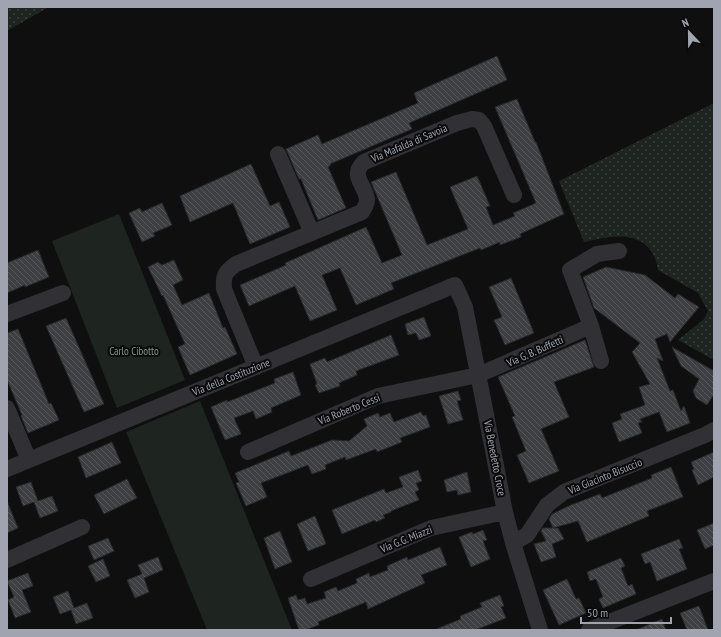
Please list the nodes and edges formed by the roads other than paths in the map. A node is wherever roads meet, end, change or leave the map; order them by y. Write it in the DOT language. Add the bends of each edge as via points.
graph roads {
  1 [pos="278,154"];
  2 [pos="514,195"];
  3 [pos="312,233"];
  4 [pos="619,251"];
  5 [pos="455,285"];
  6 [pos="63,293"];
  7 [pos="7,314"];
  8 [pos="590,326"];
  9 [pos="601,361"];
  10 [pos="256,366"];
  11 [pos="478,376"];
  12 [pos="7,408"];
  13 [pos="714,430"];
  14 [pos="248,452"];
  15 [pos="30,460"];
  16 [pos="7,469"];
  17 [pos="505,512"];
  18 [pos="82,527"];
  19 [pos="513,543"];
  20 [pos="7,560"];
  21 [pos="311,579"];
  22 [pos="714,581"];
  23 [pos="540,630"];
  24 [pos="589,630"];
  1 -- 3 [label="street"];
  2 -- 3 [label="street, Via Mafalda di Savoia" via="484,126 479,120 472,119 364,162 359,166 358,175 367,199 362,212"];
  3 -- 10 [label="street, Via Mafalda di Savoia" via="236,264 227,270 223,278 224,289"];
  4 -- 8 [label="street" via="597,254 570,270"];
  5 -- 10 [label="street, Via della Costituzione"];
  5 -- 11 [label="street, Via Benedetto Croce" via="465,307"];
  6 -- 7 [label="street"];
  8 -- 9 [label="street"];
  8 -- 11 [label="street, Via G. B. Buffetti"];
  10 -- 15 [label="street, Via della Costituzione"];
  11 -- 14 [label="street, Via Roberto Cessi" via="378,396"];
  11 -- 17 [label="street, Via Benedetto Croce"];
  12 -- 15 [label="street"];
  13 -- 19 [label="street, Via Giacinto Bisuccio" via="564,492 547,505 527,535"];
  15 -- 16 [label="street, Via della Costituzione"];
  17 -- 19 [label="street, Via Benedetto Croce"];
  17 -- 21 [label="street, Via G.G. Miazzi" via="431,528"];
  18 -- 20 [label="street"];
  19 -- 23 [label="street, Via Benedetto Croce"];
  22 -- 24 [label="street"];
}
